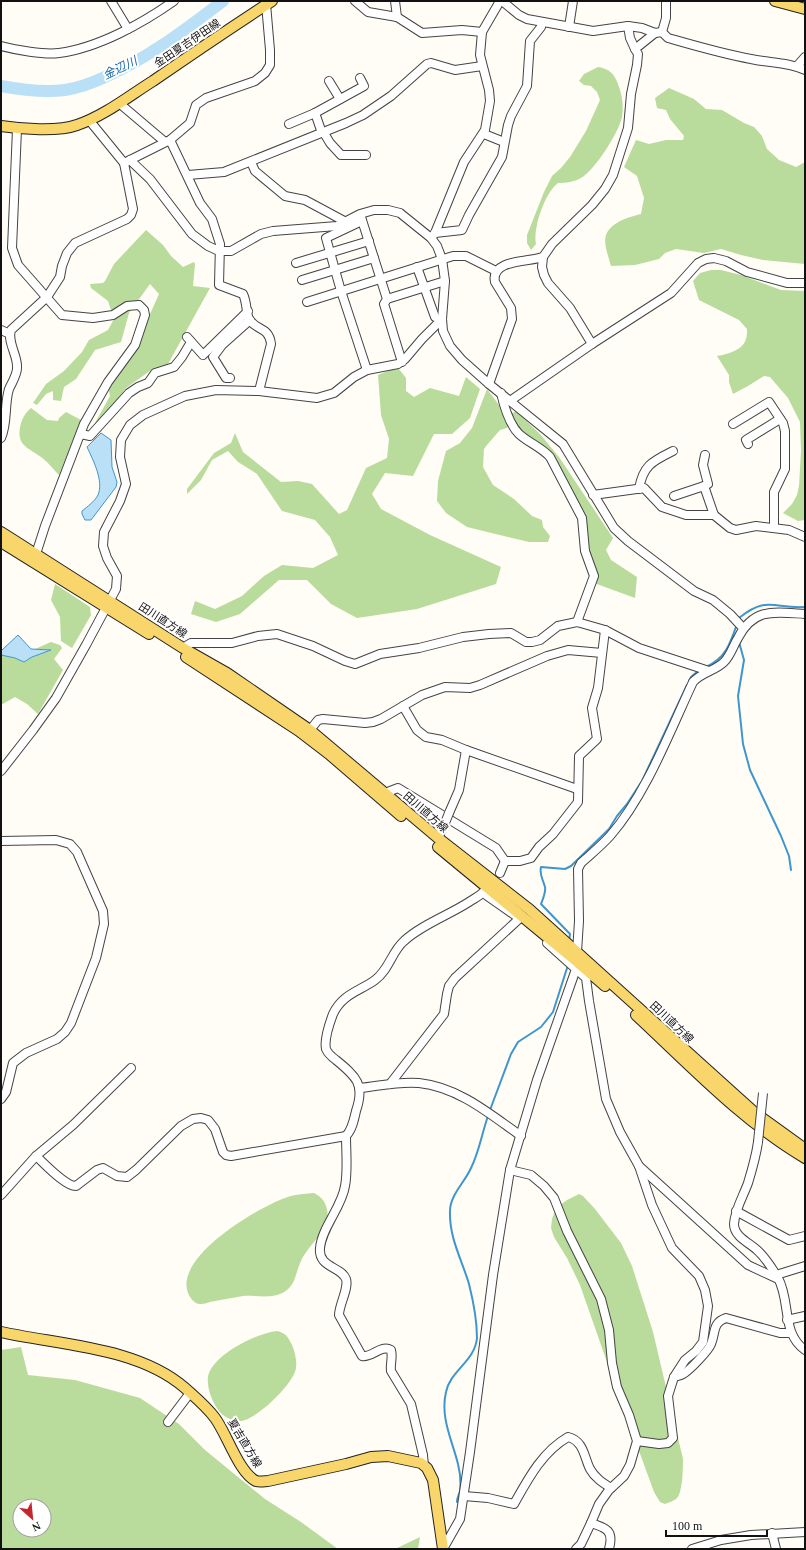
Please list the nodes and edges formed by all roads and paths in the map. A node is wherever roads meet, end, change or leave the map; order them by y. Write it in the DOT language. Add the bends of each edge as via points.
graph roads {
  1 [pos="111,1"];
  2 [pos="174,1"];
  3 [pos="355,1"];
  4 [pos="395,1"];
  5 [pos="501,1"];
  6 [pos="572,1"];
  7 [pos="666,1"];
  8 [pos="775,1"];
  9 [pos="269,3"];
  10 [pos="805,9"];
  11 [pos="397,17"];
  12 [pos="542,22"];
  13 [pos="628,26"];
  14 [pos="569,27"];
  15 [pos="128,28"];
  16 [pos="482,32"];
  17 [pos="659,32"];
  18 [pos="1,46"];
  19 [pos="635,49"];
  20 [pos="805,57"];
  21 [pos="482,66"];
  22 [pos="797,66"];
  23 [pos="805,70"];
  24 [pos="360,78"];
  25 [pos="329,81"];
  26 [pos="340,99"];
  27 [pos="119,103"];
  28 [pos="315,113"];
  29 [pos="89,120"];
  30 [pos="288,124"];
  31 [pos="1,126"];
  32 [pos="17,129"];
  33 [pos="323,133"];
  34 [pos="484,134"];
  35 [pos="168,141"];
  36 [pos="504,142"];
  37 [pos="366,155"];
  38 [pos="127,161"];
  39 [pos="250,162"];
  40 [pos="188,175"];
  41 [pos="361,218"];
  42 [pos="346,222"];
  43 [pos="433,236"];
  44 [pos="369,241"];
  45 [pos="219,251"];
  46 [pos="330,252"];
  47 [pos="544,257"];
  48 [pos="374,258"];
  49 [pos="442,259"];
  50 [pos="296,263"];
  51 [pos="418,267"];
  52 [pos="336,270"];
  53 [pos="496,271"];
  54 [pos="380,278"];
  55 [pos="302,280"];
  56 [pos="445,281"];
  57 [pos="805,283"];
  58 [pos="424,287"];
  59 [pos="341,291"];
  60 [pos="47,298"];
  61 [pos="387,299"];
  62 [pos="307,302"];
  63 [pos="248,311"];
  64 [pos="438,318"];
  65 [pos="250,320"];
  66 [pos="5,332"];
  67 [pos="592,344"];
  68 [pos="402,362"];
  69 [pos="367,370"];
  70 [pos="230,378"];
  71 [pos="489,384"];
  72 [pos="259,391"];
  73 [pos="501,392"];
  74 [pos="510,401"];
  75 [pos="780,419"];
  76 [pos="733,424"];
  77 [pos="81,434"];
  78 [pos="1,438"];
  79 [pos="748,444"];
  80 [pos="673,451"];
  81 [pos="705,455"];
  82 [pos="704,486"];
  83 [pos="639,489"];
  84 [pos="593,495"];
  85 [pos="674,496"];
  86 [pos="714,516"];
  87 [pos="774,528"];
  88 [pos="1,532"];
  89 [pos="805,537"];
  90 [pos="1,542"];
  91 [pos="36,554"];
  92 [pos="108,604"];
  93 [pos="805,614"];
  94 [pos="577,622"];
  95 [pos="742,627"];
  96 [pos="605,630"];
  97 [pos="183,648"];
  98 [pos="602,653"];
  99 [pos="709,671"];
  100 [pos="403,706"];
  101 [pos="310,730"];
  102 [pos="466,750"];
  103 [pos="1,771"];
  104 [pos="577,789"];
  105 [pos="385,793"];
  106 [pos="438,838"];
  107 [pos="1,841"];
  108 [pos="505,861"];
  109 [pos="500,873"];
  110 [pos="520,918"];
  111 [pos="577,952"];
  112 [pos="576,969"];
  113 [pos="131,1068"];
  114 [pos="390,1084"];
  115 [pos="360,1088"];
  116 [pos="763,1093"];
  117 [pos="1,1099"];
  118 [pos="346,1136"];
  119 [pos="521,1136"];
  120 [pos="805,1149"];
  121 [pos="36,1156"];
  122 [pos="805,1158"];
  123 [pos="638,1166"];
  124 [pos="510,1170"];
  125 [pos="1,1195"];
  126 [pos="736,1211"];
  127 [pos="805,1236"];
  128 [pos="805,1266"];
  129 [pos="777,1277"];
  130 [pos="805,1316"];
  131 [pos="787,1320"];
  132 [pos="1,1332"];
  133 [pos="791,1333"];
  134 [pos="805,1350"];
  135 [pos="674,1376"];
  136 [pos="190,1393"];
  137 [pos="168,1422"];
  138 [pos="637,1441"];
  139 [pos="424,1466"];
  140 [pos="611,1488"];
  141 [pos="464,1496"];
  142 [pos="591,1523"];
  143 [pos="805,1532"];
  144 [pos="772,1533"];
  145 [pos="443,1549"];
  146 [pos="576,1549"];
  147 [pos="609,1549"];
  148 [pos="692,1549"];
  149 [pos="776,1549"];
  1 -- 15 [label="street"];
  2 -- 15 [label="street"];
  3 -- 11 [label="street" via="368,12"];
  4 -- 11 [label="street"];
  5 -- 12 [label="street" via="519,15"];
  5 -- 16 [label="street"];
  6 -- 14 [label="street"];
  7 -- 17 [label="street" via="666,18"];
  8 -- 10 [label="main road"];
  9 -- 27 [label="main road, 金田夏吉伊田線"];
  9 -- 35 [label="street" via="270,65 265,73 255,81 206,98 196,105 190,123"];
  11 -- 16 [label="street" via="422,33 462,30"];
  12 -- 14 [label="street"];
  12 -- 36 [label="street" via="530,42 526,86 511,116"];
  13 -- 14 [label="street" via="593,31"];
  13 -- 17 [label="street"];
  13 -- 19 [label="street"];
  15 -- 18 [label="street" via="87,46 59,53"];
  16 -- 21 [label="street"];
  17 -- 19 [label="street"];
  17 -- 22 [label="street" via="668,38 719,53"];
  19 -- 47 [label="street" via="638,54 637,66 628,128 614,174 592,205 556,240"];
  20 -- 22 [label="street"];
  21 -- 33 [label="street" via="455,70 427,64 386,100 363,115"];
  21 -- 34 [label="street" via="490,101"];
  22 -- 23 [label="street"];
  24 -- 26 [label="street" via="364,86"];
  25 -- 26 [label="street"];
  26 -- 28 [label="street"];
  27 -- 29 [label="main road, 金田夏吉伊田線"];
  27 -- 35 [label="street"];
  28 -- 30 [label="street"];
  28 -- 33 [label="street"];
  29 -- 32 [label="main road, 金田夏吉伊田線" via="75,126 60,128"];
  29 -- 38 [label="street"];
  31 -- 32 [label="main road, 金田夏吉伊田線"];
  32 -- 60 [label="street" via="12,248 18,265"];
  33 -- 37 [label="street" via="342,155"];
  33 -- 39 [label="street"];
  34 -- 36 [label="street"];
  34 -- 43 [label="street" via="464,162"];
  35 -- 38 [label="street"];
  35 -- 40 [label="street"];
  36 -- 43 [label="street" via="502,156 462,230"];
  38 -- 45 [label="street" via="150,178 192,234"];
  38 -- 60 [label="street" via="131,215 75,243 67,253 60,277"];
  39 -- 40 [label="street" via="224,172"];
  39 -- 42 [label="street" via="255,171 285,196 305,200"];
  40 -- 45 [label="street" via="200,203 212,219 220,244"];
  41 -- 42 [label="street"];
  41 -- 43 [label="street" via="374,210 400,213"];
  41 -- 44 [label="street"];
  41 -- 46 [label="street" via="326,238"];
  42 -- 45 [label="street" via="337,226 273,231 261,234 231,251"];
  43 -- 49 [label="street"];
  44 -- 46 [label="street"];
  44 -- 48 [label="street"];
  45 -- 63 [label="street" via="219,285 243,294"];
  46 -- 50 [label="street"];
  46 -- 52 [label="street"];
  47 -- 53 [label="street" via="514,262"];
  47 -- 67 [label="street" via="542,267 548,283 570,308"];
  48 -- 52 [label="street"];
  48 -- 54 [label="street"];
  49 -- 51 [label="street"];
  49 -- 53 [label="street" via="466,256"];
  49 -- 56 [label="street"];
  51 -- 54 [label="street"];
  51 -- 58 [label="street"];
  52 -- 55 [label="street"];
  52 -- 59 [label="street"];
  53 -- 71 [label="street" via="495,282 511,308 512,319"];
  54 -- 59 [label="street"];
  54 -- 61 [label="street"];
  56 -- 58 [label="street"];
  56 -- 64 [label="street"];
  57 -- 67 [label="street" via="787,283 747,272 726,261 706,259 698,262 671,293"];
  58 -- 61 [label="street"];
  58 -- 64 [label="street"];
  59 -- 62 [label="street"];
  59 -- 69 [label="street"];
  60 -- 66 [label="street" via="11,330"];
  60 -- 77 [label="street" via="62,315 93,318 114,315 127,306 139,305 144,310 145,315 135,345 108,382"];
  61 -- 68 [label="street" via="384,304"];
  63 -- 65 [label="street"];
  63 -- 77 [label="street" via="203,355 189,339 182,357 174,367 155,373 148,383 129,393 90,436"];
  64 -- 68 [label="street"];
  64 -- 71 [label="street" via="450,346"];
  65 -- 70 [label="street" via="222,345 213,357 226,378"];
  65 -- 72 [label="street" via="268,332 272,344"];
  66 -- 78 [label="street" via="17,370 9,390"];
  67 -- 74 [label="street"];
  68 -- 69 [label="street"];
  69 -- 72 [label="street" via="334,393 317,398"];
  71 -- 73 [label="street"];
  72 -- 92 [label="street" via="216,390 185,396 143,415 130,425 121,440 120,457 126,484 104,532 103,546 117,576 116,589"];
  73 -- 74 [label="street"];
  73 -- 94 [label="street" via="506,410 518,433 550,457 582,518 585,552 594,576"];
  74 -- 84 [label="street" via="563,444"];
  75 -- 76 [label="street" via="769,402"];
  75 -- 79 [label="street" via="746,440"];
  75 -- 87 [label="street" via="785,431 784,469 774,492"];
  77 -- 91 [label="street"];
  80 -- 83 [label="street" via="652,462 645,470"];
  81 -- 82 [label="street" via="704,465 708,484"];
  82 -- 85 [label="street"];
  82 -- 86 [label="street"];
  83 -- 84 [label="street"];
  83 -- 86 [label="street" via="644,488 648,491 662,507 686,515"];
  84 -- 95 [label="street" via="614,528 628,541 694,591 713,600"];
  86 -- 87 [label="street" via="736,530 756,526"];
  87 -- 89 [label="street" via="789,530"];
  88 -- 91 [label="main road, 田川直方線"];
  90 -- 92 [label="main road, 田川直方線"];
  91 -- 92 [label="main road, 田川直方線"];
  92 -- 97 [label="main road, 田川直方線"];
  92 -- 103 [label="street" via="56,698"];
  92 -- 122 [label="main road, 田川直方線" via="221,678 323,750 575,960 753,1123"];
  93 -- 95 [label="street" via="766,612"];
  94 -- 96 [label="street"];
  94 -- 97 [label="street" via="558,626 540,640 532,642 526,642 511,633 463,637 380,654 355,664 314,646 277,634 232,643 191,643"];
  95 -- 99 [label="street" via="725,661"];
  96 -- 98 [label="street"];
  96 -- 99 [label="street" via="639,648"];
  97 -- 101 [label="main road, 田川直方線" via="227,672"];
  98 -- 100 [label="street" via="568,650 475,686 444,687"];
  98 -- 104 [label="street" via="598,688 592,708 597,739 580,756"];
  99 -- 111 [label="street" via="693,682 633,804 610,836 581,863 578,869"];
  100 -- 101 [label="street" via="373,722 323,719 318,720"];
  100 -- 102 [label="street" via="421,734"];
  101 -- 105 [label="main road, 田川直方線"];
  102 -- 104 [label="street"];
  102 -- 106 [label="street, bridge" via="459,790"];
  104 -- 108 [label="street" via="578,802 554,834 531,858"];
  105 -- 106 [label="main road, 田川直方線"];
  105 -- 108 [label="street" via="398,788 496,848"];
  106 -- 111 [label="main road, 田川直方線" via="529,909"];
  107 -- 117 [label="street" via="56,840 70,844 77,852 103,911 104,924 96,958 66,1032 12,1063 6,1092"];
  108 -- 109 [label="street"];
  110 -- 112 [label="street"];
  110 -- 114 [label="street" via="455,978 447,994 444,1014"];
  110 -- 115 [label="street" via="485,891 413,933 402,942 376,979 339,1003 333,1014 326,1049 348,1070"];
  111 -- 120 [label="main road, 田川直方線" via="754,1112"];
  112 -- 119 [label="street" via="537,1080"];
  112 -- 123 [label="street" via="586,978 606,1099"];
  113 -- 121 [label="street" via="73,1125"];
  114 -- 115 [label="street"];
  114 -- 119 [label="street" via="418,1083 446,1090 470,1100"];
  115 -- 118 [label="street" via="359,1102 350,1132"];
  116 -- 126 [label="street, bridge" via="756,1158"];
  118 -- 121 [label="street" via="231,1156 223,1152 215,1129 208,1120 193,1119 181,1126 127,1177 117,1176 103,1168 76,1186 72,1186"];
  118 -- 139 [label="street" via="345,1186 323,1239 321,1255 324,1262 346,1279 347,1285 339,1315 362,1356 382,1349 391,1350 390,1371 411,1404"];
  119 -- 124 [label="street"];
  121 -- 125 [label="street"];
  123 -- 129 [label="street" via="748,1265"];
  123 -- 135 [label="street" via="652,1205 672,1248 699,1276 708,1306 703,1342 685,1360"];
  124 -- 138 [label="street" via="531,1176 554,1198 567,1231 601,1299 609,1330 617,1387"];
  124 -- 141 [label="street" via="493,1275"];
  126 -- 127 [label="street" via="789,1240"];
  126 -- 129 [label="street" via="736,1232 768,1262"];
  128 -- 129 [label="street"];
  129 -- 131 [label="street" via="786,1299"];
  130 -- 131 [label="street"];
  131 -- 133 [label="street"];
  132 -- 136 [label="main road, 夏吉直方線" via="135,1360 156,1368"];
  133 -- 134 [label="street"];
  133 -- 135 [label="street" via="780,1333 726,1318 719,1320 711,1345 704,1354 683,1374"];
  135 -- 138 [label="street" via="668,1396 672,1438 668,1443 659,1444"];
  136 -- 137 [label="street"];
  136 -- 139 [label="main road, 夏吉直方線" via="214,1417 248,1475 258,1482 371,1457 409,1459 421,1462"];
  138 -- 140 [label="street" via="624,1476"];
  139 -- 145 [label="main road" via="433,1480"];
  140 -- 141 [label="street" via="598,1479 590,1469 582,1446 576,1439 568,1437 541,1459 514,1504"];
  140 -- 142 [label="street" via="599,1504"];
  141 -- 145 [label="street" via="460,1519"];
  142 -- 146 [label="street"];
  142 -- 147 [label="street" via="609,1531"];
  143 -- 144 [label="street"];
  144 -- 148 [label="street" via="721,1540"];
  144 -- 149 [label="street"];
}
